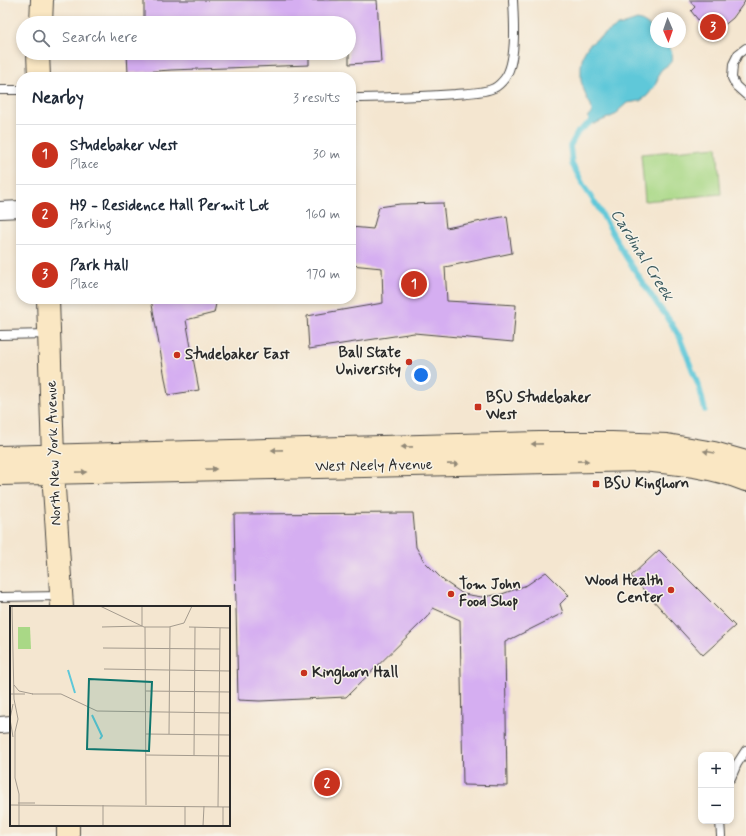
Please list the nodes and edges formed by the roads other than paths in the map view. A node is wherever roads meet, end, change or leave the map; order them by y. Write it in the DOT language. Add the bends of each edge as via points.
graph roads {
  1 [pos="42,0"];
  2 [pos="513,0"];
  3 [pos="41,16"];
  4 [pos="746,48"];
  5 [pos="38,60"];
  6 [pos="39,72"];
  7 [pos="0,90"];
  8 [pos="16,90"];
  9 [pos="746,95"];
  10 [pos="356,98"];
  11 [pos="16,209"];
  12 [pos="0,210"];
  13 [pos="48,304"];
  14 [pos="49,334"];
  15 [pos="0,335"];
  16 [pos="0,457"];
  17 [pos="746,462"];
  18 [pos="53,465"];
  19 [pos="0,474"];
  20 [pos="746,480"];
  21 [pos="0,597"];
  22 [pos="62,601"];
  23 [pos="746,750"];
  24 [pos="734,771"];
  25 [pos="720,824"];
  26 [pos="721,836"];
  1 -- 3 [label="street"];
  2 -- 10 [label="lane" via="513,49 510,65 506,77 493,89 477,93"];
  4 -- 9 [label="lane" via="738,54 733,64 732,78"];
  5 -- 6 [label="street"];
  7 -- 8 [label="lane"];
  11 -- 12 [label="street"];
  13 -- 14 [label="street, North New York Avenue"];
  14 -- 15 [label="lane"];
  14 -- 18 [label="street, North New York Avenue"];
  16 -- 18 [label="street, West Neely Avenue"];
  17 -- 18 [label="street, West Neely Avenue, one-way" via="714,452 667,445 539,443"];
  18 -- 19 [label="street, West Neely Avenue"];
  18 -- 20 [label="street, West Neely Avenue, one-way" via="642,460 710,468"];
  18 -- 22 [label="street, North New York Avenue"];
  21 -- 22 [label="lane"];
  23 -- 24 [label="lane"];
  25 -- 26 [label="lane"];
}
